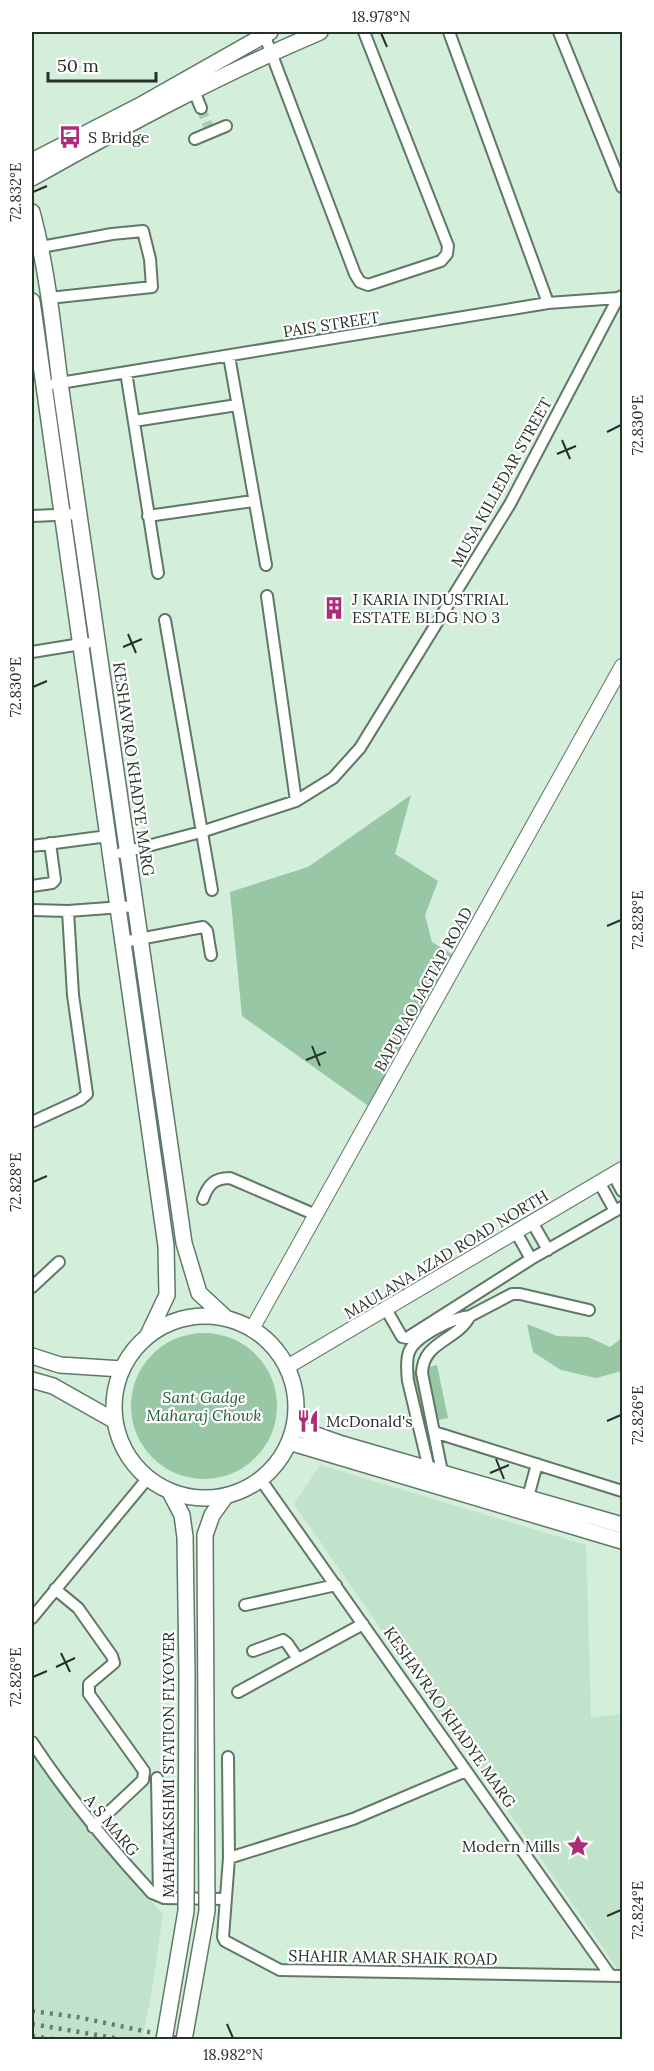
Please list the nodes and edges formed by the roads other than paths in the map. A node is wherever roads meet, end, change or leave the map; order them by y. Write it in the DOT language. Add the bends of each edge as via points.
graph roads {
  1 [pos="320,32"];
  2 [pos="364,32"];
  3 [pos="448,32"];
  4 [pos="559,32"];
  5 [pos="267,33"];
  6 [pos="272,52"];
  7 [pos="191,85"];
  8 [pos="201,108"];
  9 [pos="226,126"];
  10 [pos="195,139"];
  11 [pos="32,161"];
  12 [pos="32,178"];
  13 [pos="622,187"];
  14 [pos="32,212"];
  15 [pos="41,247"];
  16 [pos="620,297"];
  17 [pos="49,298"];
  18 [pos="32,301"];
  19 [pos="548,303"];
  20 [pos="229,356"];
  21 [pos="126,372"];
  22 [pos="52,385"];
  23 [pos="237,405"];
  24 [pos="134,421"];
  25 [pos="253,501"];
  26 [pos="79,514"];
  27 [pos="62,515"];
  28 [pos="32,516"];
  29 [pos="148,516"];
  30 [pos="266,565"];
  31 [pos="158,573"];
  32 [pos="267,596"];
  33 [pos="165,620"];
  34 [pos="97,642"];
  35 [pos="81,644"];
  36 [pos="32,652"];
  37 [pos="622,666"];
  38 [pos="296,801"];
  39 [pos="201,832"];
  40 [pos="108,836"];
  41 [pos="50,843"];
  42 [pos="32,846"];
  43 [pos="127,852"];
  44 [pos="111,856"];
  45 [pos="32,886"];
  46 [pos="212,890"];
  47 [pos="136,906"];
  48 [pos="118,908"];
  49 [pos="32,910"];
  50 [pos="68,911"];
  51 [pos="140,938"];
  52 [pos="123,942"];
  53 [pos="211,955"];
  54 [pos="32,1122"];
  55 [pos="618,1171"];
  56 [pos="599,1182"];
  57 [pos="622,1191"];
  58 [pos="203,1199"];
  59 [pos="619,1209"];
  60 [pos="316,1215"];
  61 [pos="532,1222"];
  62 [pos="516,1232"];
  63 [pos="548,1250"];
  64 [pos="531,1259"];
  65 [pos="58,1262"];
  66 [pos="32,1287"];
  67 [pos="386,1309"];
  68 [pos="589,1310"];
  69 [pos="470,1317"];
  70 [pos="226,1318"];
  71 [pos="252,1329"];
  72 [pos="148,1335"];
  73 [pos="32,1356"];
  74 [pos="287,1367"];
  75 [pos="122,1369"];
  76 [pos="32,1380"];
  77 [pos="115,1422"];
  78 [pos="294,1427"];
  79 [pos="434,1432"];
  80 [pos="290,1442"];
  81 [pos="537,1464"];
  82 [pos="435,1471"];
  83 [pos="147,1479"];
  84 [pos="261,1480"];
  85 [pos="622,1491"];
  86 [pos="170,1492"];
  87 [pos="225,1497"];
  88 [pos="534,1504"];
  89 [pos="622,1525"];
  90 [pos="605,1528"];
  91 [pos="622,1541"];
  92 [pos="336,1586"];
  93 [pos="55,1589"];
  94 [pos="245,1605"];
  95 [pos="32,1618"];
  96 [pos="363,1624"];
  97 [pos="253,1651"];
  98 [pos="298,1659"];
  99 [pos="238,1692"];
  100 [pos="32,1742"];
  101 [pos="228,1757"];
  102 [pos="466,1771"];
  103 [pos="157,1778"];
  104 [pos="93,1827"];
  105 [pos="229,1858"];
  106 [pos="159,1896"];
  107 [pos="225,1899"];
  108 [pos="610,1975"];
  109 [pos="622,1976"];
  110 [pos="164,2040"];
  111 [pos="184,2040"];
  1 -- 6 [label="main road"];
  2 -- 6 [label="street" via="448,246 441,261 368,285 355,274"];
  3 -- 19 [label="street"];
  4 -- 13 [label="street"];
  5 -- 6 [label="street"];
  5 -- 7 [label="main road"];
  6 -- 7 [label="main road"];
  7 -- 8 [label="street"];
  7 -- 11 [label="main road" via="139,106"];
  7 -- 12 [label="main road"];
  9 -- 10 [label="street"];
  14 -- 15 [label="main road, KESHAVRAO KHADYE MARG"];
  15 -- 17 [label="main road, KESHAVRAO KHADYE MARG"];
  15 -- 17 [label="street" via="143,231 150,258 152,287"];
  16 -- 19 [label="street, PAIS STREET"];
  16 -- 38 [label="street, MUSA KILLEDAR STREET" via="510,504 360,748 333,778"];
  17 -- 22 [label="main road, KESHAVRAO KHADYE MARG"];
  18 -- 22 [label="main road, KESHAVRAO KHADYE MARG"];
  19 -- 20 [label="street, PAIS STREET"];
  20 -- 21 [label="street, PAIS STREET"];
  20 -- 23 [label="street"];
  21 -- 22 [label="street, PAIS STREET"];
  21 -- 24 [label="street"];
  22 -- 26 [label="main road, KESHAVRAO KHADYE MARG"];
  22 -- 27 [label="main road, KESHAVRAO KHADYE MARG"];
  23 -- 24 [label="street"];
  23 -- 25 [label="street"];
  24 -- 29 [label="street"];
  25 -- 29 [label="street"];
  25 -- 30 [label="street"];
  26 -- 27 [label="street"];
  26 -- 34 [label="main road, KESHAVRAO KHADYE MARG"];
  27 -- 28 [label="street"];
  27 -- 35 [label="main road, KESHAVRAO KHADYE MARG"];
  29 -- 31 [label="street"];
  32 -- 38 [label="street"];
  33 -- 39 [label="street"];
  34 -- 35 [label="street"];
  34 -- 43 [label="main road, KESHAVRAO KHADYE MARG"];
  35 -- 36 [label="street"];
  35 -- 40 [label="main road, KESHAVRAO KHADYE MARG"];
  37 -- 60 [label="street, BAPURAO JAGTAP ROAD"];
  38 -- 39 [label="street, MUSA KILLEDAR STREET"];
  39 -- 43 [label="street, MUSA KILLEDAR STREET"];
  39 -- 46 [label="street"];
  40 -- 41 [label="street"];
  40 -- 44 [label="main road, KESHAVRAO KHADYE MARG"];
  41 -- 42 [label="street"];
  41 -- 45 [label="street" via="55,880"];
  43 -- 44 [label="street, MUSA KILLEDAR STREET"];
  43 -- 47 [label="main road, KESHAVRAO KHADYE MARG"];
  44 -- 48 [label="main road, KESHAVRAO KHADYE MARG"];
  47 -- 48 [label="street"];
  47 -- 51 [label="main road, KESHAVRAO KHADYE MARG"];
  48 -- 50 [label="street"];
  48 -- 52 [label="main road, KESHAVRAO KHADYE MARG"];
  49 -- 50 [label="street"];
  50 -- 54 [label="street" via="73,994 87,1094"];
  51 -- 52 [label="street"];
  51 -- 53 [label="street" via="203,927"];
  51 -- 70 [label="main road, KESHAVRAO KHADYE MARG" via="184,1243 199,1293"];
  52 -- 72 [label="main road, KESHAVRAO KHADYE MARG" via="166,1246 167,1295"];
  55 -- 56 [label="street, MAULANA AZAD ROAD NORTH"];
  55 -- 57 [label="street"];
  56 -- 59 [label="street"];
  56 -- 61 [label="street, MAULANA AZAD ROAD NORTH"];
  58 -- 60 [label="street" via="213,1182 230,1178"];
  59 -- 63 [label="street"];
  60 -- 71 [label="street, BAPURAO JAGTAP ROAD"];
  61 -- 62 [label="street, MAULANA AZAD ROAD NORTH"];
  61 -- 63 [label="street"];
  62 -- 64 [label="street"];
  62 -- 67 [label="street, MAULANA AZAD ROAD NORTH"];
  63 -- 64 [label="street"];
  64 -- 67 [label="street" via="407,1338"];
  65 -- 66 [label="street"];
  67 -- 74 [label="street, MAULANA AZAD ROAD NORTH"];
  68 -- 69 [label="street" via="513,1294"];
  69 -- 79 [label="street" via="424,1358 422,1373"];
  69 -- 82 [label="street" via="458,1317 421,1338 409,1352 408,1381"];
  70 -- 71 [label="main road"];
  70 -- 72 [label="main road" via="199,1316 172,1322"];
  71 -- 74 [label="main road" via="269,1343"];
  72 -- 75 [label="main road"];
  73 -- 75 [label="main road" via="60,1365"];
  74 -- 78 [label="main road" via="294,1383"];
  75 -- 77 [label="main road" via="114,1395"];
  76 -- 77 [label="main road" via="53,1386"];
  77 -- 83 [label="main road" via="125,1451"];
  78 -- 80 [label="main road"];
  78 -- 82 [label="main road"];
  79 -- 81 [label="street"];
  79 -- 82 [label="street"];
  80 -- 84 [label="main road" via="278,1463"];
  80 -- 88 [label="main road"];
  81 -- 85 [label="street"];
  81 -- 88 [label="street"];
  82 -- 88 [label="main road"];
  83 -- 86 [label="main road"];
  83 -- 93 [label="street"];
  84 -- 87 [label="main road"];
  84 -- 92 [label="street, KESHAVRAO KHADYE MARG"];
  86 -- 87 [label="main road" via="197,1499"];
  86 -- 110 [label="main road, MAHALAKSHMI STATION FLYOVER, bridge" via="182,1515 185,1537 186,1911"];
  87 -- 111 [label="main road, bridge" via="212,1515 205,1535 207,1911"];
  88 -- 90 [label="main road"];
  89 -- 90 [label="main road"];
  90 -- 91 [label="main road"];
  92 -- 94 [label="street"];
  92 -- 96 [label="street, KESHAVRAO KHADYE MARG"];
  93 -- 95 [label="street"];
  93 -- 104 [label="street" via="78,1608 112,1656 114,1663 89,1684 89,1694 144,1771 143,1780"];
  96 -- 98 [label="street"];
  96 -- 102 [label="street, KESHAVRAO KHADYE MARG"];
  97 -- 98 [label="street" via="283,1640"];
  98 -- 99 [label="street"];
  100 -- 104 [label="street, A S MARG"];
  101 -- 105 [label="street"];
  102 -- 105 [label="street" via="353,1819"];
  102 -- 108 [label="street, KESHAVRAO KHADYE MARG"];
  103 -- 106 [label="street"];
  104 -- 106 [label="street, A S MARG"];
  105 -- 107 [label="street"];
  106 -- 107 [label="street"];
  107 -- 108 [label="street, SHAHIR AMAR SHAIK ROAD" via="225,1941 280,1970"];
  108 -- 109 [label="street"];
}
